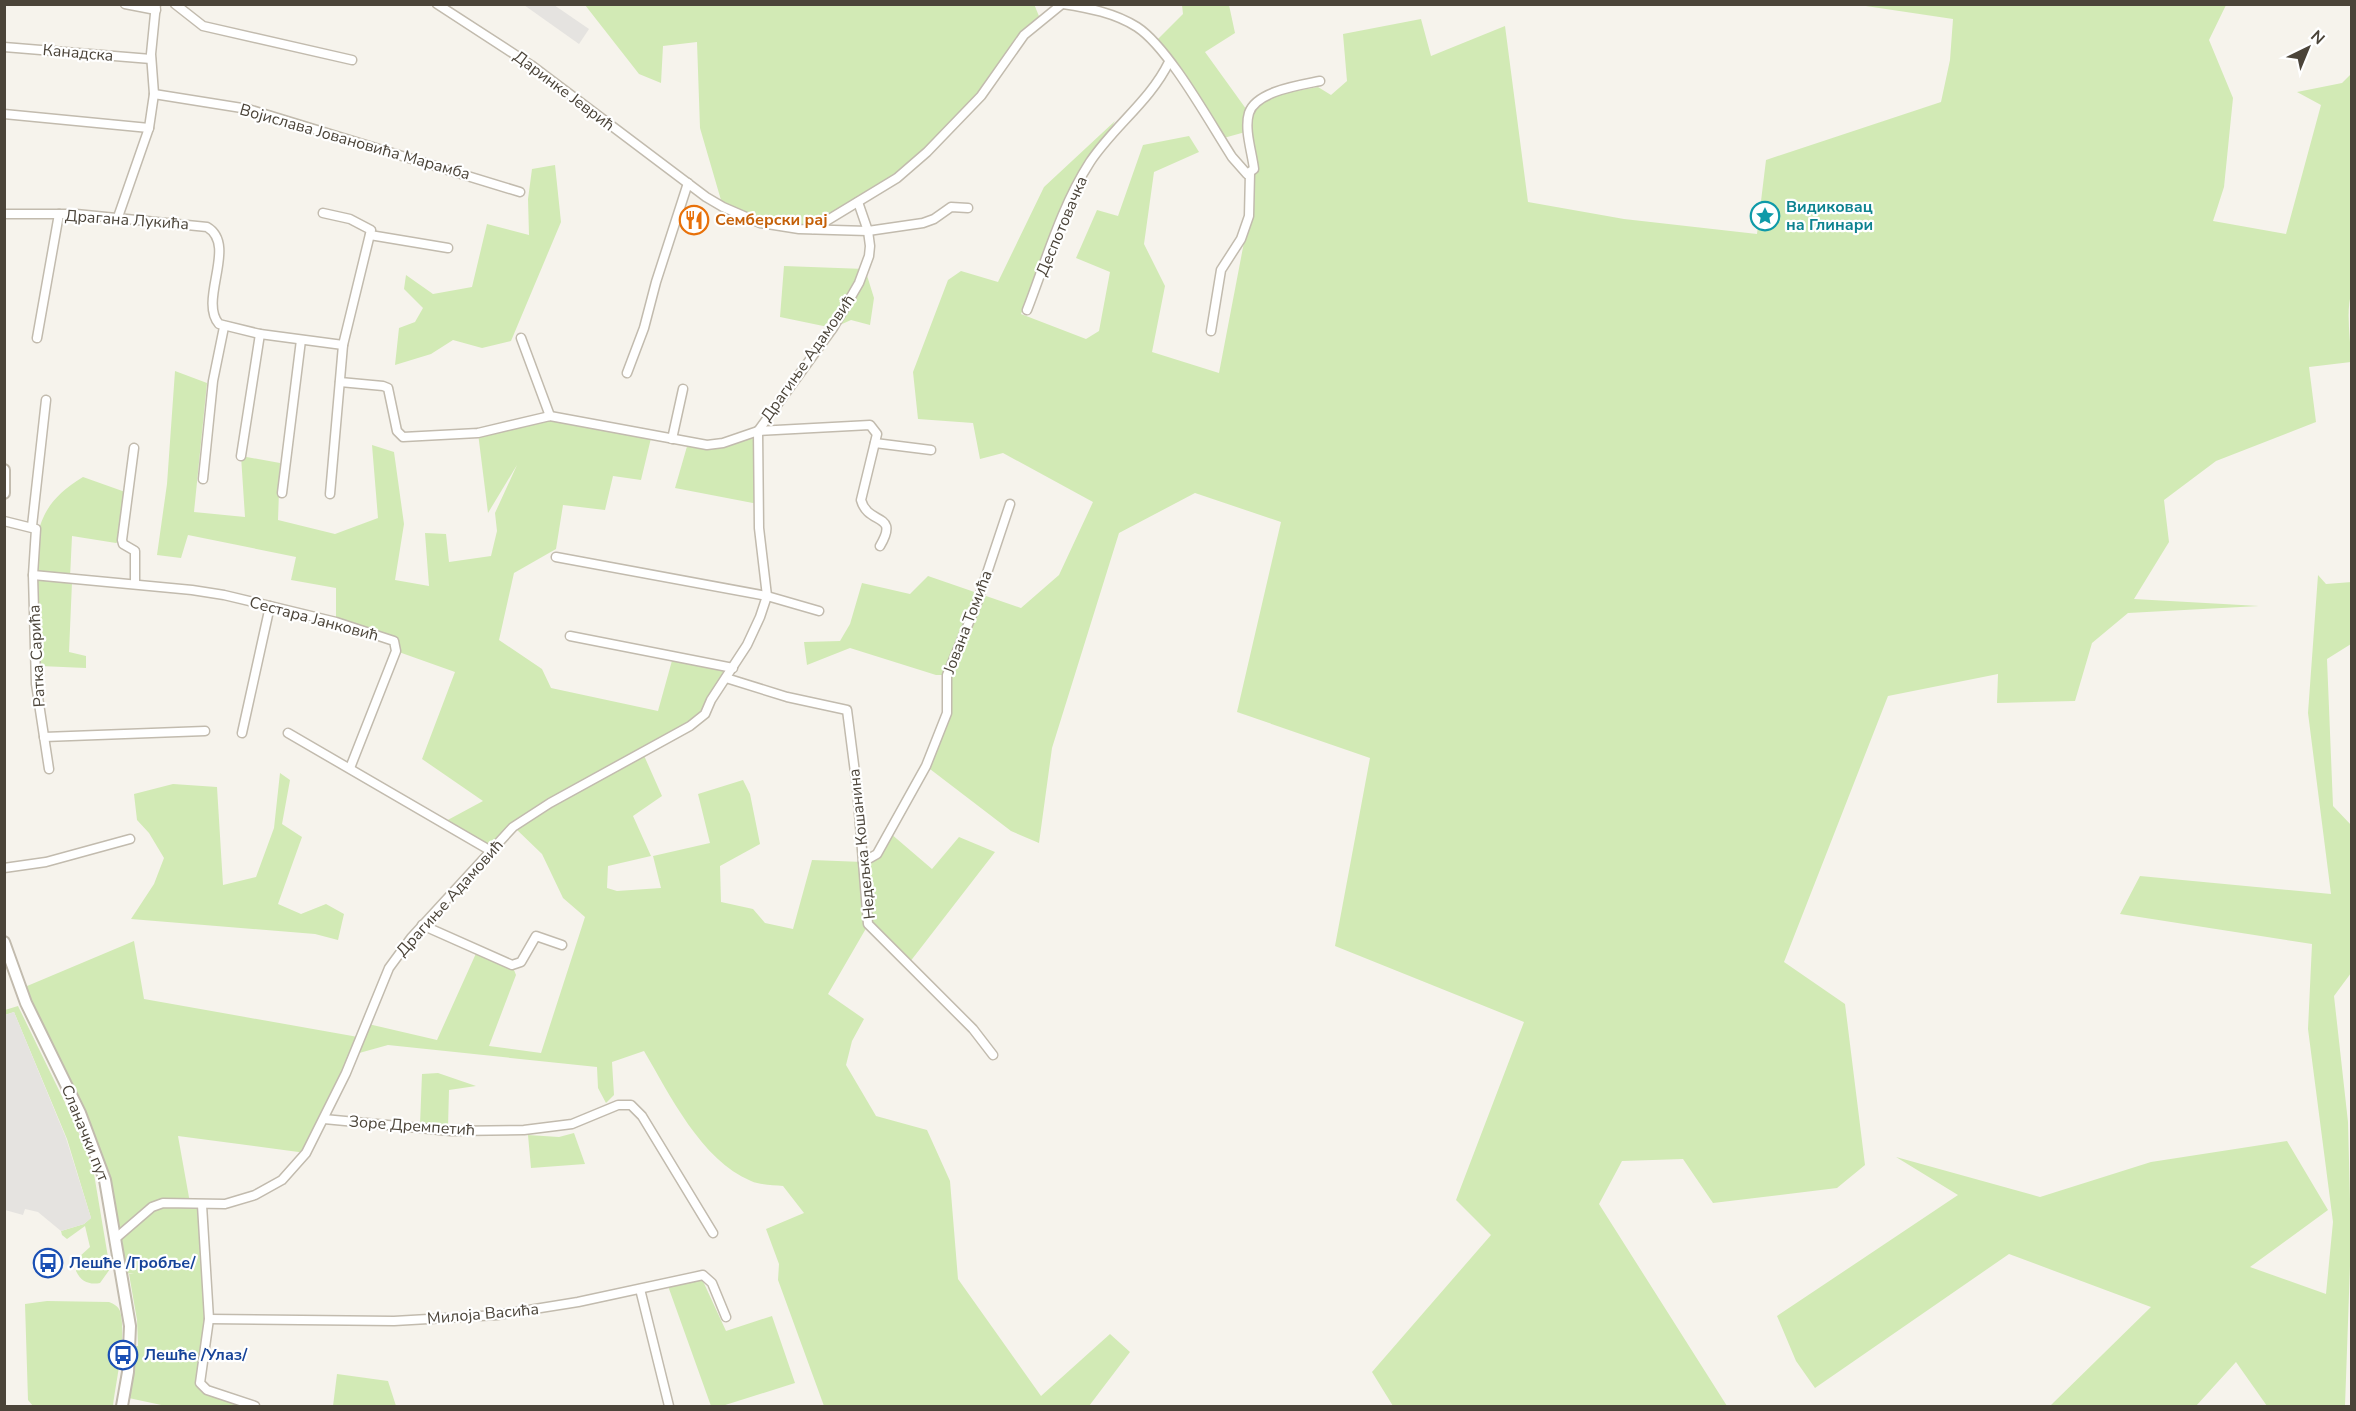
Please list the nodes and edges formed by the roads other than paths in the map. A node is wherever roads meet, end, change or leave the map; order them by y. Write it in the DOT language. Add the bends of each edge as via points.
graph roads {
  1 [pos="125,4"];
  2 [pos="175,4"];
  3 [pos="437,4"];
  4 [pos="1063,4"];
  5 [pos="156,7"];
  6 [pos="4,47"];
  7 [pos="151,59"];
  8 [pos="352,60"];
  9 [pos="1169,62"];
  10 [pos="1320,81"];
  11 [pos="154,94"];
  12 [pos="4,114"];
  13 [pos="149,128"];
  14 [pos="1251,173"];
  15 [pos="688,183"];
  16 [pos="520,192"];
  17 [pos="858,202"];
  18 [pos="968,208"];
  19 [pos="323,213"];
  20 [pos="4,214"];
  21 [pos="58,214"];
  22 [pos="118,217"];
  23 [pos="813,229"];
  24 [pos="868,231"];
  25 [pos="370,235"];
  26 [pos="448,248"];
  27 [pos="1027,310"];
  28 [pos="224,327"];
  29 [pos="1211,331"];
  30 [pos="260,334"];
  31 [pos="37,338"];
  32 [pos="521,338"];
  33 [pos="301,340"];
  34 [pos="343,345"];
  35 [pos="627,373"];
  36 [pos="340,382"];
  37 [pos="683,389"];
  38 [pos="46,400"];
  39 [pos="550,416"];
  40 [pos="758,431"];
  41 [pos="672,439"];
  42 [pos="875,443"];
  43 [pos="134,448"];
  44 [pos="931,450"];
  45 [pos="241,456"];
  46 [pos="4,470"];
  47 [pos="203,479"];
  48 [pos="5,484"];
  49 [pos="282,493"];
  50 [pos="4,494"];
  51 [pos="330,494"];
  52 [pos="1010,504"];
  53 [pos="4,521"];
  54 [pos="32,526"];
  55 [pos="880,546"];
  56 [pos="556,557"];
  57 [pos="33,575"];
  58 [pos="135,584"];
  59 [pos="767,596"];
  60 [pos="270,606"];
  61 [pos="819,610"];
  62 [pos="570,636"];
  63 [pos="733,668"];
  64 [pos="726,678"];
  65 [pos="205,731"];
  66 [pos="242,733"];
  67 [pos="288,733"];
  68 [pos="44,737"];
  69 [pos="350,768"];
  70 [pos="49,769"];
  71 [pos="130,839"];
  72 [pos="491,850"];
  73 [pos="863,862"];
  74 [pos="4,868"];
  75 [pos="423,925"];
  76 [pos="4,942"];
  77 [pos="562,945"];
  78 [pos="993,1055"];
  79 [pos="324,1119"];
  80 [pos="202,1204"];
  81 [pos="713,1233"];
  82 [pos="116,1238"];
  83 [pos="640,1289"];
  84 [pos="726,1317"];
  85 [pos="209,1319"];
  86 [pos="122,1407"];
  87 [pos="255,1407"];
  88 [pos="669,1407"];
  1 -- 5 [label="street"];
  2 -- 8 [label="street" via="203,26"];
  3 -- 15 [label="street, Даринке Јеврић" via="531,65"];
  4 -- 9 [label="street" via="1125,20 1155,42"];
  4 -- 17 [label="street" via="1024,35 981,96 927,152 897,178"];
  5 -- 7 [label="street"];
  6 -- 7 [label="street, Канадска"];
  7 -- 11 [label="street"];
  9 -- 14 [label="street" via="1232,157 1245,172"];
  9 -- 27 [label="street, Деспотовачка" via="1159,82 1091,161 1075,189"];
  10 -- 14 [label="street" via="1290,87 1255,103 1249,113 1254,169"];
  11 -- 13 [label="street"];
  11 -- 16 [label="street, Војислава Јовановића Марамба" via="248,109"];
  12 -- 13 [label="street"];
  13 -- 22 [label="street"];
  14 -- 29 [label="street" via="1249,216 1241,239 1221,270"];
  15 -- 23 [label="street, Даринке Јеврић" via="723,207 760,223"];
  15 -- 35 [label="street"];
  17 -- 23 [label="street"];
  17 -- 24 [label="street, Драгиње Адамовић"];
  18 -- 24 [label="street" via="951,207 934,219"];
  19 -- 25 [label="street" via="350,219 371,230"];
  20 -- 21 [label="street, Драгана Лукића"];
  21 -- 22 [label="street, Драгана Лукића"];
  21 -- 31 [label="street"];
  22 -- 28 [label="street, Драгана Лукића" via="212,230 218,242 212,311"];
  23 -- 24 [label="street, Даринке Јеврић"];
  24 -- 40 [label="street, Драгиње Адамовић" via="869,256 859,283 833,328"];
  25 -- 26 [label="street"];
  25 -- 34 [label="street"];
  28 -- 30 [label="street"];
  28 -- 47 [label="street" via="213,381"];
  30 -- 33 [label="street"];
  30 -- 45 [label="street"];
  32 -- 39 [label="street"];
  33 -- 34 [label="street"];
  33 -- 49 [label="street"];
  34 -- 36 [label="street"];
  36 -- 39 [label="street" via="388,388 397,431 403,437 478,433"];
  36 -- 51 [label="street"];
  37 -- 41 [label="street"];
  38 -- 54 [label="street, Ратка Сарића"];
  39 -- 41 [label="street"];
  40 -- 41 [label="street" via="707,445"];
  40 -- 42 [label="street" via="864,423 876,430"];
  40 -- 59 [label="street, Драгиње Адамовић" via="759,528"];
  42 -- 44 [label="street"];
  42 -- 55 [label="street" via="861,500 867,512 887,527"];
  43 -- 58 [label="street" via="122,540 135,551"];
  46 -- 48 [label="street"];
  48 -- 50 [label="street"];
  52 -- 73 [label="street, Јована Томића" via="977,603 947,675 947,713 926,766 878,854"];
  53 -- 54 [label="street"];
  54 -- 57 [label="street, Ратка Сарића" via="36,532"];
  56 -- 59 [label="street"];
  57 -- 58 [label="street, Сестара Јанковић"];
  57 -- 68 [label="street, Ратка Сарића" via="36,684"];
  58 -- 60 [label="street, Сестара Јанковић" via="192,590"];
  59 -- 61 [label="street"];
  59 -- 63 [label="street, Драгиње Адамовић"];
  60 -- 66 [label="street"];
  60 -- 69 [label="street, Сестара Јанковић" via="363,630 396,645"];
  62 -- 63 [label="street"];
  63 -- 64 [label="street, Драгиње Адамовић"];
  64 -- 72 [label="street, Драгиње Адамовић" via="705,714 690,726 550,803 513,827"];
  64 -- 73 [label="street, Недељка Кошанина" via="847,710"];
  65 -- 68 [label="street"];
  67 -- 69 [label="street"];
  68 -- 70 [label="street, Ратка Сарића"];
  69 -- 72 [label="street"];
  71 -- 74 [label="street" via="46,862"];
  72 -- 75 [label="street, Драгиње Адамовић"];
  73 -- 78 [label="street, Недељка Кошанина" via="868,924 973,1029"];
  75 -- 77 [label="street" via="512,965 521,962 536,936"];
  75 -- 79 [label="street, Драгиње Адамовић" via="389,968"];
  76 -- 82 [label="street, Сланачки пут" via="26,1003 90,1136 105,1180"];
  79 -- 80 [label="street, Драгиње Адамовић" via="300,1161 274,1186 243,1200"];
  79 -- 81 [label="street, Зоре Дремпетић" via="451,1131 524,1130 572,1124 618,1106 631,1105 642,1116"];
  80 -- 82 [label="street, Драгиње Адамовић" via="172,1202 152,1207"];
  80 -- 85 [label="street"];
  82 -- 86 [label="street, Сланачки пут" via="130,1326"];
  83 -- 84 [label="street, Милоја Васића" via="706,1276"];
  83 -- 85 [label="street, Милоја Васића" via="475,1317 394,1321"];
  83 -- 88 [label="street"];
  85 -- 87 [label="street" via="200,1383 207,1390"];
}
